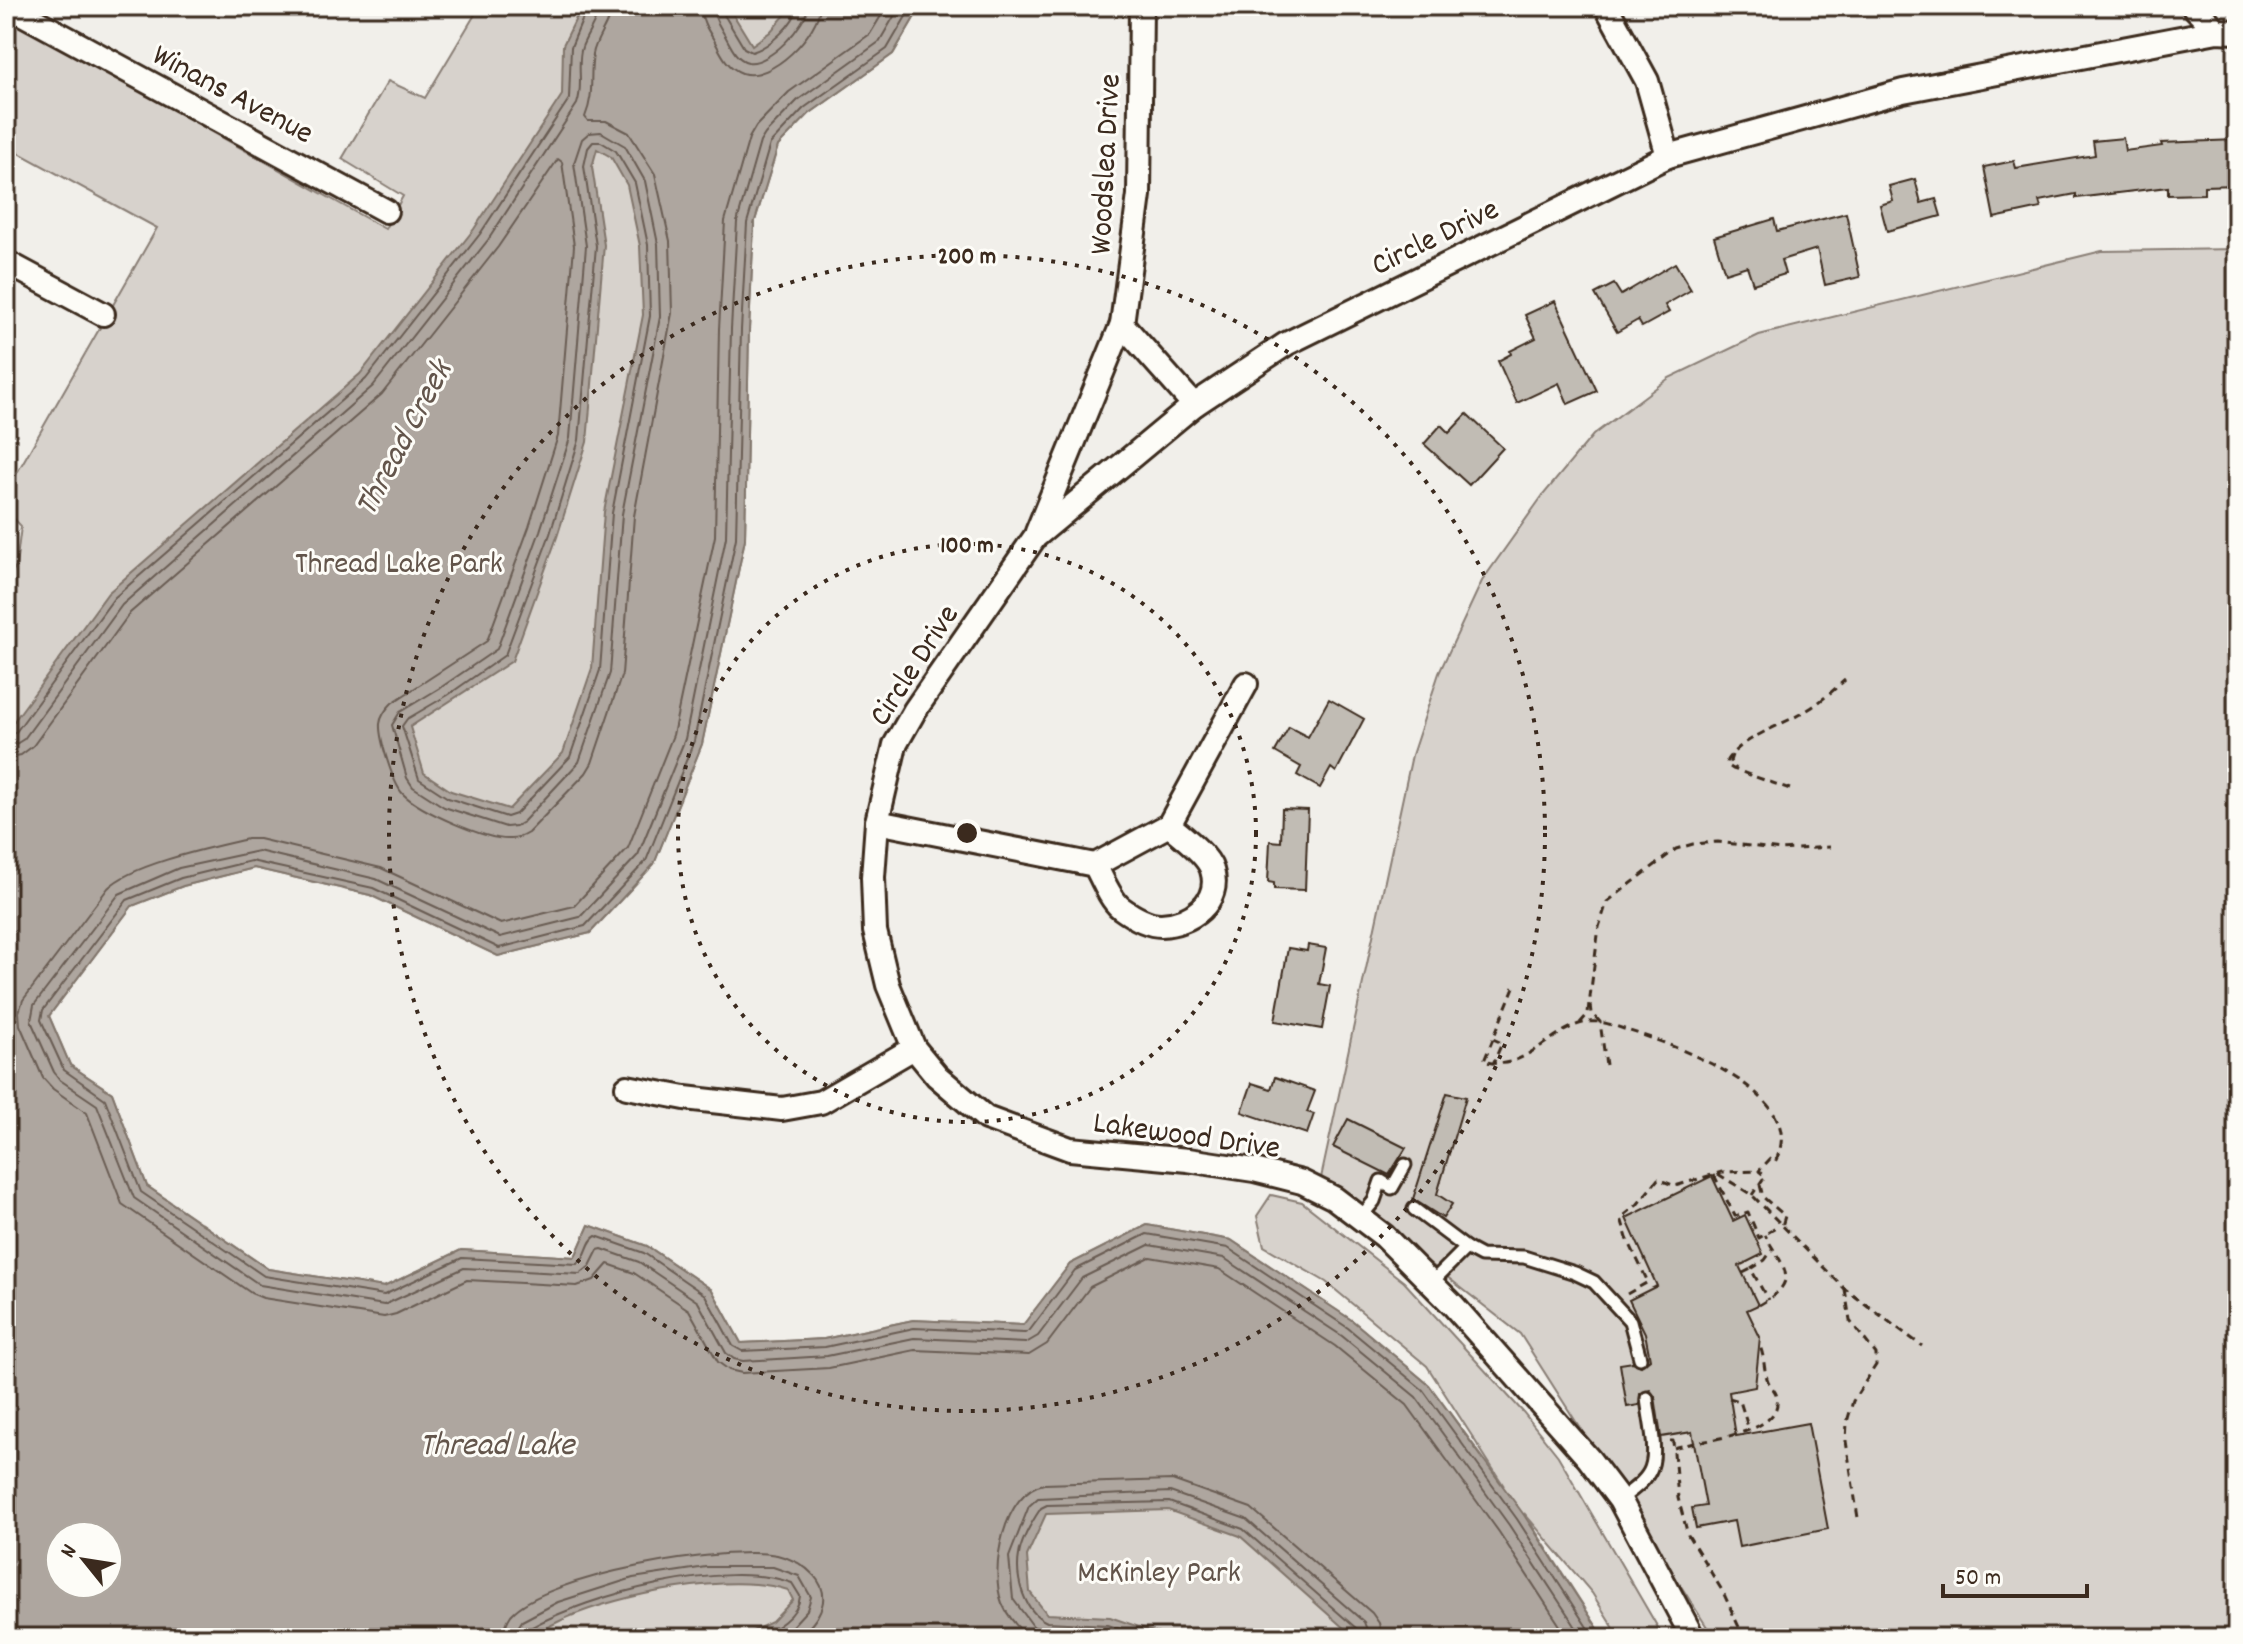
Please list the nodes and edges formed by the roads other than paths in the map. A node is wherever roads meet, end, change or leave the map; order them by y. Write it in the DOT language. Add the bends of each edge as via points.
graph roads {
  1 [pos="8,6"];
  2 [pos="1141,6"];
  3 [pos="1606,6"];
  4 [pos="2193,6"];
  5 [pos="2227,32"];
  6 [pos="1668,156"];
  7 [pos="386,211"];
  8 [pos="6,262"];
  9 [pos="103,314"];
  10 [pos="1122,324"];
  11 [pos="1194,405"];
  12 [pos="1035,537"];
  13 [pos="1246,684"];
  14 [pos="877,822"];
  15 [pos="1169,825"];
  16 [pos="1095,865"];
  17 [pos="914,1048"];
  18 [pos="627,1087"];
  19 [pos="1405,1165"];
  20 [pos="1414,1209"];
  21 [pos="1360,1218"];
  22 [pos="1466,1248"];
  23 [pos="1431,1283"];
  24 [pos="1640,1358"];
  25 [pos="1647,1398"];
  26 [pos="1620,1500"];
  27 [pos="1693,1638"];
  1 -- 7 [label="street, Winans Avenue"];
  2 -- 10 [label="street, Woodslea Drive" via="1139,195"];
  3 -- 6 [label="street" via="1647,81"];
  4 -- 5 [label="street"];
  5 -- 6 [label="street, Circle Drive" via="1903,91"];
  6 -- 11 [label="street, Circle Drive" via="1286,344"];
  8 -- 9 [label="street"];
  10 -- 11 [label="street"];
  10 -- 12 [label="street, Woodslea Drive"];
  11 -- 12 [label="street, Circle Drive"];
  12 -- 14 [label="street, Circle Drive" via="895,745"];
  13 -- 15 [label="street"];
  14 -- 16 [label="street"];
  14 -- 17 [label="street, Lakewood Drive" via="875,931 888,985"];
  15 -- 16 [label="street"];
  15 -- 16 [label="street" via="1212,868 1214,889 1203,911 1177,922 1143,922 1118,906"];
  17 -- 18 [label="street" via="821,1102 782,1109"];
  17 -- 21 [label="street, Lakewood Drive" via="937,1076 986,1118 1070,1149 1188,1160 1302,1182"];
  19 -- 21 [label="lane" via="1392,1188 1381,1181"];
  20 -- 22 [label="lane"];
  21 -- 23 [label="street, Lakewood Drive"];
  22 -- 23 [label="lane"];
  22 -- 24 [label="lane" via="1481,1256 1524,1257 1594,1282 1630,1321"];
  23 -- 26 [label="street, Lakewood Drive"];
  25 -- 26 [label="lane" via="1651,1468"];
  26 -- 27 [label="street, Lakewood Drive"];
}
